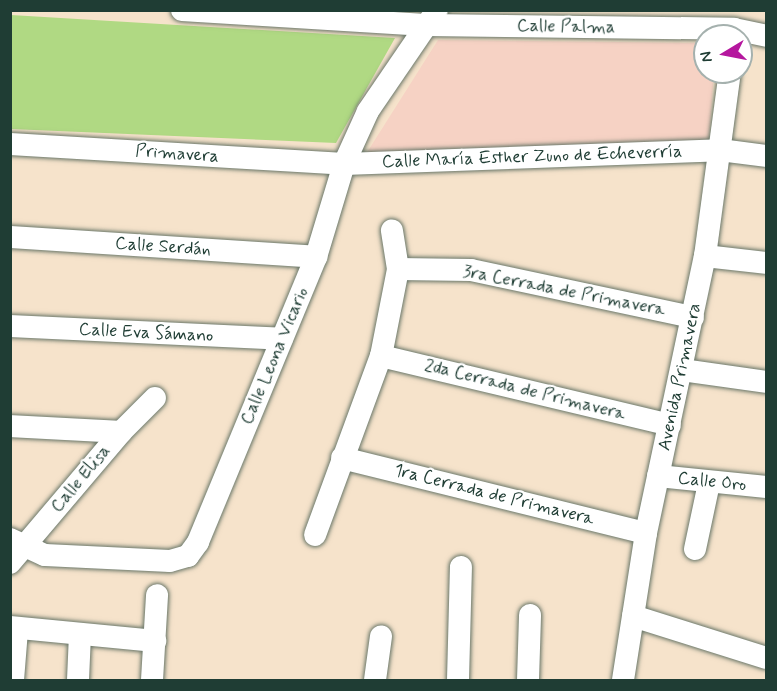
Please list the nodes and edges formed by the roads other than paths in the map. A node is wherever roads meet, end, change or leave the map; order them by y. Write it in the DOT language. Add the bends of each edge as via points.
graph roads {
  1 [pos="182,10"];
  2 [pos="353,16"];
  3 [pos="431,18"];
  4 [pos="693,24"];
  5 [pos="728,84"];
  6 [pos="10,144"];
  7 [pos="720,150"];
  8 [pos="766,156"];
  9 [pos="344,165"];
  10 [pos="392,230"];
  11 [pos="10,237"];
  12 [pos="705,256"];
  13 [pos="316,257"];
  14 [pos="766,263"];
  15 [pos="398,269"];
  16 [pos="693,317"];
  17 [pos="10,326"];
  18 [pos="282,339"];
  19 [pos="381,356"];
  20 [pos="682,370"];
  21 [pos="766,382"];
  22 [pos="155,398"];
  23 [pos="670,425"];
  24 [pos="10,426"];
  25 [pos="121,432"];
  26 [pos="342,458"];
  27 [pos="658,476"];
  28 [pos="709,483"];
  29 [pos="766,487"];
  30 [pos="646,533"];
  31 [pos="315,535"];
  32 [pos="695,549"];
  33 [pos="15,550"];
  34 [pos="461,567"];
  35 [pos="157,595"];
  36 [pos="530,615"];
  37 [pos="633,616"];
  38 [pos="14,629"];
  39 [pos="80,635"];
  40 [pos="381,636"];
  41 [pos="155,640"];
  42 [pos="766,657"];
  43 [pos="14,681"];
  44 [pos="78,681"];
  45 [pos="152,681"];
  46 [pos="375,681"];
  47 [pos="458,681"];
  48 [pos="528,681"];
  49 [pos="623,681"];
  1 -- 2 [label="street, Calle Palma"];
  2 -- 3 [label="street, Calle Palma"];
  3 -- 4 [label="street, Calle Palma"];
  3 -- 9 [label="street, Calle Leona Vicario" via="368,111"];
  5 -- 7 [label="street, Avenida Primavera"];
  6 -- 9 [label="street, Primavera"];
  7 -- 8 [label="street, Calle María Esther Zuno de Echeverría"];
  7 -- 9 [label="street, Calle María Esther Zuno de Echeverría"];
  7 -- 12 [label="street, Avenida Primavera"];
  9 -- 13 [label="street, Calle Leona Vicario"];
  10 -- 15 [label="street"];
  11 -- 13 [label="street, Calle Serdán"];
  12 -- 14 [label="street"];
  12 -- 16 [label="street, Avenida Primavera"];
  13 -- 18 [label="street, Calle Leona Vicario"];
  15 -- 16 [label="street, 3ra Cerrada de Primavera" via="471,270"];
  15 -- 19 [label="street"];
  16 -- 20 [label="street, Avenida Primavera"];
  17 -- 18 [label="street, Calle Eva Sámano"];
  18 -- 33 [label="street, Calle Leona Vicario" via="198,542 188,556 170,561"];
  19 -- 23 [label="street, 2da Cerrada de Primavera"];
  19 -- 26 [label="street"];
  20 -- 21 [label="street"];
  20 -- 23 [label="street, Avenida Primavera"];
  22 -- 25 [label="street, Calle Elisa"];
  23 -- 27 [label="street, Avenida Primavera"];
  24 -- 25 [label="street"];
  25 -- 33 [label="street, Calle Elisa"];
  26 -- 30 [label="street, 1ra Cerrada de Primavera"];
  26 -- 31 [label="street"];
  27 -- 28 [label="street, Calle Oro"];
  27 -- 30 [label="street, Avenida Primavera"];
  28 -- 29 [label="street, Calle Oro"];
  28 -- 32 [label="street"];
  30 -- 37 [label="street, Avenida Primavera"];
  34 -- 47 [label="street"];
  35 -- 41 [label="street"];
  36 -- 48 [label="street"];
  37 -- 42 [label="street"];
  37 -- 49 [label="street, Avenida Primavera"];
  38 -- 39 [label="street"];
  38 -- 43 [label="street"];
  39 -- 41 [label="street"];
  39 -- 44 [label="street"];
  40 -- 46 [label="street"];
  41 -- 45 [label="street"];
}
